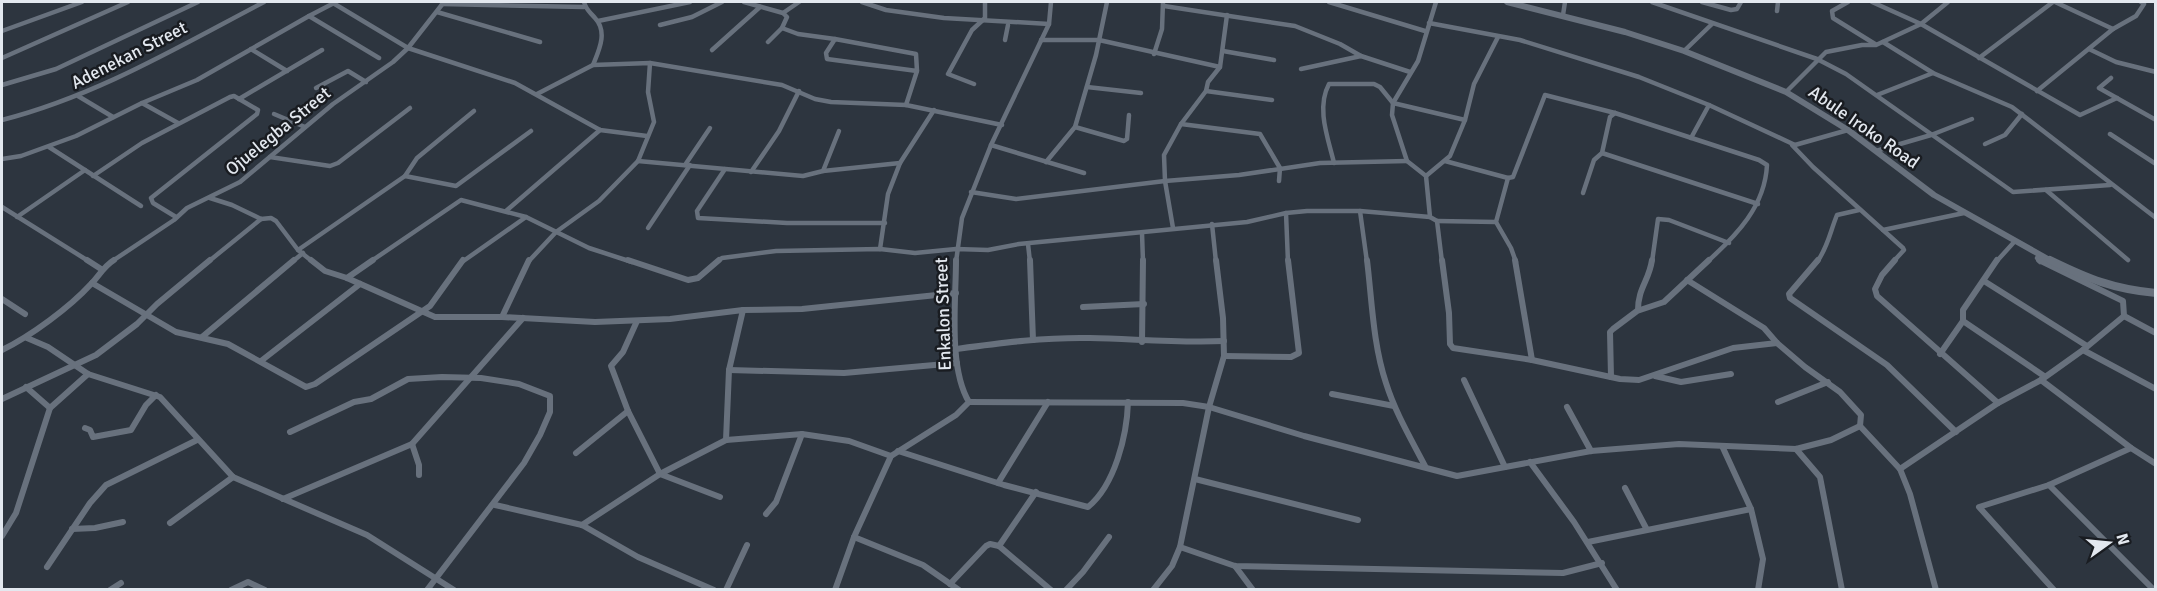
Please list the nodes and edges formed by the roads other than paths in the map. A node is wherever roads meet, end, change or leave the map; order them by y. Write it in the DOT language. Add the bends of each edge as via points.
graph roads {
  1 [pos="82,2"];
  2 [pos="128,2"];
  3 [pos="198,2"];
  4 [pos="264,2"];
  5 [pos="335,2"];
  6 [pos="584,2"];
  7 [pos="646,2"];
  8 [pos="690,2"];
  9 [pos="722,2"];
  10 [pos="744,2"];
  11 [pos="799,2"];
  12 [pos="862,2"];
  13 [pos="985,2"];
  14 [pos="1051,2"];
  15 [pos="1107,2"];
  16 [pos="1329,2"];
  17 [pos="1436,2"];
  18 [pos="1507,2"];
  19 [pos="1565,2"];
  20 [pos="1652,2"];
  21 [pos="1702,2"];
  22 [pos="1741,2"];
  23 [pos="1778,2"];
  24 [pos="1848,2"];
  25 [pos="1872,2"];
  26 [pos="1948,2"];
  27 [pos="2054,2"];
  28 [pos="2141,2"];
  29 [pos="443,3"];
  30 [pos="1163,4"];
  31 [pos="760,7"];
  32 [pos="584,8"];
  33 [pos="650,10"];
  34 [pos="436,12"];
  35 [pos="1777,12"];
  36 [pos="783,13"];
  37 [pos="1227,15"];
  38 [pos="1563,15"];
  39 [pos="309,16"];
  40 [pos="598,21"];
  41 [pos="982,22"];
  42 [pos="1429,23"];
  43 [pos="1049,24"];
  44 [pos="1712,24"];
  45 [pos="1922,24"];
  46 [pos="660,25"];
  47 [pos="1008,25"];
  48 [pos="782,28"];
  49 [pos="2113,29"];
  50 [pos="2,31"];
  51 [pos="1425,31"];
  52 [pos="1498,36"];
  53 [pos="835,39"];
  54 [pos="1005,40"];
  55 [pos="1041,40"];
  56 [pos="1099,40"];
  57 [pos="540,42"];
  58 [pos="768,42"];
  59 [pos="1883,42"];
  60 [pos="1876,45"];
  61 [pos="408,48"];
  62 [pos="251,49"];
  63 [pos="2089,49"];
  64 [pos="322,50"];
  65 [pos="712,50"];
  66 [pos="1223,51"];
  67 [pos="1684,51"];
  68 [pos="1155,54"];
  69 [pos="1361,56"];
  70 [pos="379,57"];
  71 [pos="2,58"];
  72 [pos="1979,58"];
  73 [pos="1817,59"];
  74 [pos="1274,60"];
  75 [pos="650,63"];
  76 [pos="593,64"];
  77 [pos="1220,67"];
  78 [pos="1301,69"];
  79 [pos="287,71"];
  80 [pos="917,71"];
  81 [pos="1410,72"];
  82 [pos="2156,72"];
  83 [pos="1933,73"];
  84 [pos="2111,78"];
  85 [pos="366,82"];
  86 [pos="974,84"];
  87 [pos="2,85"];
  88 [pos="1087,87"];
  89 [pos="316,88"];
  90 [pos="799,91"];
  91 [pos="1206,91"];
  92 [pos="2037,91"];
  93 [pos="1786,92"];
  94 [pos="1141,93"];
  95 [pos="537,94"];
  96 [pos="1877,94"];
  97 [pos="78,96"];
  98 [pos="2117,98"];
  99 [pos="239,99"];
  100 [pos="1272,100"];
  101 [pos="142,103"];
  102 [pos="1393,103"];
  103 [pos="906,105"];
  104 [pos="1709,105"];
  105 [pos="410,108"];
  106 [pos="934,110"];
  107 [pos="474,111"];
  108 [pos="1615,113"];
  109 [pos="274,114"];
  110 [pos="2022,114"];
  111 [pos="1129,115"];
  112 [pos="113,117"];
  113 [pos="1972,118"];
  114 [pos="2,120"];
  115 [pos="1465,120"];
  116 [pos="2156,120"];
  117 [pos="178,123"];
  118 [pos="1181,124"];
  119 [pos="1002,125"];
  120 [pos="305,127"];
  121 [pos="710,128"];
  122 [pos="1075,128"];
  123 [pos="1848,129"];
  124 [pos="600,130"];
  125 [pos="531,131"];
  126 [pos="839,131"];
  127 [pos="2110,134"];
  128 [pos="1931,135"];
  129 [pos="647,136"];
  130 [pos="1691,138"];
  131 [pos="1985,144"];
  132 [pos="1795,145"];
  133 [pos="991,146"];
  134 [pos="49,147"];
  135 [pos="1876,151"];
  136 [pos="1602,153"];
  137 [pos="270,157"];
  138 [pos="2,159"];
  139 [pos="638,161"];
  140 [pos="1407,161"];
  141 [pos="1046,162"];
  142 [pos="1445,162"];
  143 [pos="900,163"];
  144 [pos="1334,163"];
  145 [pos="2156,164"];
  146 [pos="687,165"];
  147 [pos="1280,168"];
  148 [pos="725,169"];
  149 [pos="85,170"];
  150 [pos="822,171"];
  151 [pos="750,172"];
  152 [pos="1084,173"];
  153 [pos="93,176"];
  154 [pos="405,176"];
  155 [pos="1426,176"];
  156 [pos="1508,178"];
  157 [pos="1165,181"];
  158 [pos="1279,181"];
  159 [pos="2110,185"];
  160 [pos="2046,190"];
  161 [pos="971,192"];
  162 [pos="1583,193"];
  163 [pos="210,198"];
  164 [pos="1758,204"];
  165 [pos="141,206"];
  166 [pos="2,207"];
  167 [pos="1859,210"];
  168 [pos="506,211"];
  169 [pos="1360,211"];
  170 [pos="1286,213"];
  171 [pos="1964,213"];
  172 [pos="17,217"];
  173 [pos="176,217"];
  174 [pos="526,217"];
  175 [pos="1430,217"];
  176 [pos="2156,218"];
  177 [pos="261,219"];
  178 [pos="1437,221"];
  179 [pos="1496,222"];
  180 [pos="885,223"];
  181 [pos="1212,224"];
  182 [pos="648,228"];
  183 [pos="1173,228"];
  184 [pos="1883,230"];
  185 [pos="556,232"];
  186 [pos="1142,233"];
  187 [pos="2014,241"];
  188 [pos="1729,243"];
  189 [pos="1028,244"];
  190 [pos="880,249"];
  191 [pos="956,249"];
  192 [pos="301,251"];
  193 [pos="2039,255"];
  194 [pos="2128,260"];
  195 [pos="101,269"];
  196 [pos="347,278"];
  197 [pos="1687,280"];
  198 [pos="1984,281"];
  199 [pos="92,283"];
  200 [pos="360,284"];
  201 [pos="956,293"];
  202 [pos="2156,293"];
  203 [pos="2,299"];
  204 [pos="1144,304"];
  205 [pos="1083,307"];
  206 [pos="743,310"];
  207 [pos="1638,310"];
  208 [pos="421,312"];
  209 [pos="25,314"];
  210 [pos="146,314"];
  211 [pos="2124,316"];
  212 [pos="502,317"];
  213 [pos="523,318"];
  214 [pos="637,321"];
  215 [pos="1963,321"];
  216 [pos="2156,333"];
  217 [pos="27,338"];
  218 [pos="202,338"];
  219 [pos="1033,340"];
  220 [pos="1224,341"];
  221 [pos="1142,342"];
  222 [pos="1777,342"];
  223 [pos="2085,348"];
  224 [pos="2,350"];
  225 [pos="956,350"];
  226 [pos="1940,354"];
  227 [pos="1224,356"];
  228 [pos="1532,360"];
  229 [pos="261,361"];
  230 [pos="957,363"];
  231 [pos="75,366"];
  232 [pos="729,370"];
  233 [pos="88,374"];
  234 [pos="1731,374"];
  235 [pos="1655,376"];
  236 [pos="1611,377"];
  237 [pos="2042,378"];
  238 [pos="469,379"];
  239 [pos="1464,380"];
  240 [pos="1828,382"];
  241 [pos="26,387"];
  242 [pos="2156,388"];
  243 [pos="1332,394"];
  244 [pos="156,395"];
  245 [pos="2,399"];
  246 [pos="969,402"];
  247 [pos="1048,402"];
  248 [pos="1128,402"];
  249 [pos="1778,402"];
  250 [pos="1998,403"];
  251 [pos="1394,406"];
  252 [pos="1209,407"];
  253 [pos="1567,407"];
  254 [pos="50,408"];
  255 [pos="628,411"];
  256 [pos="1860,426"];
  257 [pos="85,428"];
  258 [pos="290,432"];
  259 [pos="1956,432"];
  260 [pos="802,434"];
  261 [pos="197,440"];
  262 [pos="726,440"];
  263 [pos="412,444"];
  264 [pos="1723,447"];
  265 [pos="2131,448"];
  266 [pos="1796,449"];
  267 [pos="898,451"];
  268 [pos="1591,451"];
  269 [pos="576,453"];
  270 [pos="891,456"];
  271 [pos="1530,462"];
  272 [pos="2156,464"];
  273 [pos="1425,466"];
  274 [pos="1505,467"];
  275 [pos="1900,469"];
  276 [pos="660,474"];
  277 [pos="419,476"];
  278 [pos="234,477"];
  279 [pos="1194,479"];
  280 [pos="998,483"];
  281 [pos="2049,485"];
  282 [pos="1625,488"];
  283 [pos="1036,492"];
  284 [pos="720,497"];
  285 [pos="284,499"];
  286 [pos="495,505"];
  287 [pos="1751,508"];
  288 [pos="766,514"];
  289 [pos="1358,520"];
  290 [pos="123,522"];
  291 [pos="170,523"];
  292 [pos="582,525"];
  293 [pos="1646,528"];
  294 [pos="72,530"];
  295 [pos="2,536"];
  296 [pos="854,537"];
  297 [pos="1109,537"];
  298 [pos="1588,542"];
  299 [pos="747,545"];
  300 [pos="999,546"];
  301 [pos="1180,547"];
  302 [pos="1602,564"];
  303 [pos="1235,566"];
  304 [pos="46,567"];
  305 [pos="436,577"];
  306 [pos="121,582"];
  307 [pos="950,584"];
  308 [pos="694,586"];
  309 [pos="110,590"];
  310 [pos="231,590"];
  311 [pos="265,590"];
  312 [pos="427,590"];
  313 [pos="453,590"];
  314 [pos="714,590"];
  315 [pos="726,590"];
  316 [pos="835,590"];
  317 [pos="959,590"];
  318 [pos="1051,590"];
  319 [pos="1066,590"];
  320 [pos="1153,590"];
  321 [pos="1253,590"];
  322 [pos="1617,590"];
  323 [pos="1758,590"];
  324 [pos="1842,590"];
  325 [pos="1936,590"];
  326 [pos="2054,590"];
  327 [pos="2154,590"];
  1 -- 50 [label="street"];
  2 -- 71 [label="street"];
  3 -- 87 [label="street" via="57,69"];
  4 -- 97 [label="street, Adenekan Street"];
  5 -- 39 [label="street"];
  5 -- 61 [label="street"];
  6 -- 32 [label="street"];
  7 -- 33 [label="street"];
  8 -- 33 [label="street"];
  9 -- 46 [label="street" via="696,17"];
  10 -- 31 [label="street"];
  11 -- 36 [label="street"];
  12 -- 41 [label="street" via="878,9"];
  13 -- 41 [label="street"];
  14 -- 43 [label="street, Enkalon Street"];
  15 -- 56 [label="street"];
  16 -- 51 [label="street"];
  17 -- 42 [label="street"];
  18 -- 38 [label="street, Abule Iroko Road"];
  19 -- 38 [label="street"];
  20 -- 44 [label="street"];
  21 -- 22 [label="street" via="1734,10"];
  23 -- 35 [label="street"];
  24 -- 60 [label="street" via="1832,11 1833,18"];
  25 -- 45 [label="street"];
  26 -- 45 [label="street"];
  27 -- 49 [label="street"];
  27 -- 72 [label="street"];
  28 -- 49 [label="street" via="2144,4 2136,16"];
  29 -- 32 [label="street"];
  29 -- 34 [label="street, Ojuelegba Street"];
  30 -- 37 [label="street"];
  30 -- 68 [label="street"];
  31 -- 36 [label="street"];
  31 -- 65 [label="street"];
  32 -- 40 [label="street"];
  33 -- 40 [label="street"];
  34 -- 57 [label="street"];
  34 -- 61 [label="street, Ojuelegba Street"];
  36 -- 48 [label="street" via="787,19"];
  37 -- 66 [label="street"];
  37 -- 69 [label="street" via="1295,26"];
  38 -- 67 [label="street, Abule Iroko Road"];
  39 -- 62 [label="street"];
  39 -- 70 [label="street"];
  40 -- 76 [label="street" via="601,45"];
  41 -- 47 [label="street"];
  41 -- 86 [label="street" via="972,30 948,74"];
  42 -- 51 [label="street"];
  42 -- 52 [label="street"];
  43 -- 47 [label="street"];
  43 -- 55 [label="street, Enkalon Street"];
  44 -- 67 [label="street"];
  44 -- 73 [label="street"];
  45 -- 59 [label="street"];
  45 -- 72 [label="street"];
  47 -- 54 [label="street"];
  48 -- 53 [label="street"];
  48 -- 58 [label="street"];
  49 -- 63 [label="street"];
  51 -- 81 [label="street" via="1418,61"];
  52 -- 104 [label="street" via="1639,77"];
  52 -- 115 [label="street" via="1474,84"];
  53 -- 80 [label="street" via="916,54"];
  53 -- 80 [label="street" via="827,58"];
  55 -- 56 [label="street"];
  55 -- 119 [label="street, Enkalon Street"];
  56 -- 68 [label="street"];
  56 -- 88 [label="street"];
  59 -- 60 [label="street"];
  59 -- 83 [label="street"];
  60 -- 73 [label="street" via="1834,50"];
  61 -- 85 [label="street, Ojuelegba Street"];
  61 -- 95 [label="street" via="482,71"];
  62 -- 79 [label="street"];
  62 -- 101 [label="street" via="197,80"];
  63 -- 82 [label="street" via="2116,62"];
  63 -- 92 [label="street"];
  64 -- 79 [label="street"];
  66 -- 74 [label="street"];
  66 -- 77 [label="street"];
  67 -- 93 [label="street, Abule Iroko Road"];
  68 -- 77 [label="street"];
  69 -- 78 [label="street"];
  69 -- 81 [label="street"];
  72 -- 92 [label="street"];
  73 -- 93 [label="street"];
  73 -- 96 [label="street"];
  75 -- 76 [label="street"];
  75 -- 90 [label="street"];
  75 -- 129 [label="street" via="648,92 654,122"];
  76 -- 95 [label="street"];
  77 -- 91 [label="street"];
  79 -- 99 [label="street"];
  80 -- 103 [label="street"];
  81 -- 102 [label="street"];
  83 -- 96 [label="street"];
  83 -- 110 [label="street"];
  84 -- 98 [label="street" via="2099,88"];
  85 -- 89 [label="street" via="348,70"];
  85 -- 120 [label="street, Ojuelegba Street"];
  88 -- 94 [label="street"];
  88 -- 122 [label="street"];
  90 -- 103 [label="street" via="831,102"];
  90 -- 151 [label="street" via="779,131"];
  91 -- 100 [label="street"];
  91 -- 118 [label="street"];
  92 -- 98 [label="street" via="2080,115"];
  93 -- 123 [label="street, Abule Iroko Road"];
  95 -- 124 [label="street"];
  96 -- 128 [label="street"];
  97 -- 112 [label="street"];
  97 -- 114 [label="street, Adenekan Street" via="28,115"];
  98 -- 116 [label="street"];
  99 -- 117 [label="street" via="230,97"];
  99 -- 173 [label="street" via="259,112 151,198"];
  101 -- 112 [label="street"];
  101 -- 117 [label="street"];
  102 -- 115 [label="street"];
  102 -- 140 [label="street" via="1392,115"];
  102 -- 144 [label="street" via="1374,84 1326,87 1322,107"];
  103 -- 106 [label="street"];
  104 -- 130 [label="street"];
  104 -- 132 [label="street"];
  105 -- 137 [label="street" via="330,166"];
  106 -- 119 [label="street"];
  106 -- 143 [label="street"];
  107 -- 154 [label="street" via="417,158"];
  108 -- 130 [label="street"];
  108 -- 136 [label="street" via="1610,117"];
  108 -- 156 [label="street" via="1545,95 1514,175"];
  109 -- 120 [label="street"];
  110 -- 131 [label="street" via="2005,135"];
  110 -- 159 [label="street"];
  111 -- 122 [label="street" via="1124,141"];
  112 -- 134 [label="street"];
  113 -- 128 [label="street"];
  115 -- 142 [label="street"];
  117 -- 153 [label="street"];
  118 -- 147 [label="street" via="1260,134"];
  118 -- 157 [label="street" via="1164,155"];
  119 -- 133 [label="street, Enkalon Street"];
  120 -- 137 [label="street, Ojuelegba Street"];
  121 -- 146 [label="street"];
  122 -- 141 [label="street"];
  123 -- 132 [label="street"];
  123 -- 135 [label="street, Abule Iroko Road"];
  124 -- 129 [label="street"];
  124 -- 168 [label="street"];
  125 -- 154 [label="street" via="456,186"];
  126 -- 150 [label="street"];
  127 -- 145 [label="street"];
  128 -- 135 [label="street"];
  128 -- 160 [label="street" via="2007,190"];
  129 -- 139 [label="street"];
  130 -- 164 [label="street" via="1767,165 1764,193"];
  132 -- 167 [label="street" via="1797,152"];
  133 -- 141 [label="street"];
  133 -- 161 [label="street, Enkalon Street"];
  134 -- 138 [label="street"];
  134 -- 149 [label="street"];
  135 -- 171 [label="street, Abule Iroko Road"];
  136 -- 162 [label="street" via="1594,160"];
  136 -- 164 [label="street"];
  137 -- 163 [label="street, Ojuelegba Street" via="235,186"];
  139 -- 146 [label="street"];
  139 -- 185 [label="street" via="599,201"];
  140 -- 144 [label="street"];
  140 -- 155 [label="street"];
  141 -- 152 [label="street"];
  142 -- 155 [label="street"];
  142 -- 156 [label="street"];
  143 -- 150 [label="street"];
  143 -- 180 [label="street" via="888,194"];
  144 -- 147 [label="street"];
  146 -- 148 [label="street"];
  146 -- 182 [label="street"];
  147 -- 157 [label="street"];
  147 -- 158 [label="street"];
  148 -- 151 [label="street"];
  148 -- 180 [label="street" via="697,211 698,218"];
  149 -- 153 [label="street"];
  149 -- 172 [label="street"];
  150 -- 151 [label="street" via="803,176"];
  153 -- 165 [label="street"];
  154 -- 192 [label="street"];
  155 -- 175 [label="street"];
  156 -- 179 [label="street"];
  157 -- 161 [label="street" via="1016,199"];
  157 -- 183 [label="street"];
  159 -- 160 [label="street"];
  159 -- 176 [label="street"];
  160 -- 194 [label="street"];
  161 -- 191 [label="street, Enkalon Street"];
  163 -- 173 [label="street, Ojuelegba Street"];
  163 -- 177 [label="street"];
  164 -- 188 [label="street"];
  166 -- 172 [label="street"];
  167 -- 184 [label="street"];
  167 -- 259 [label="street" via="1837,215 1828,247 1789,294 1790,298 1887,365"];
  168 -- 174 [label="street"];
  168 -- 196 [label="street" via="461,200"];
  169 -- 170 [label="street"];
  169 -- 175 [label="street"];
  169 -- 251 [label="street" via="1383,371"];
  170 -- 181 [label="street" via="1246,222"];
  170 -- 227 [label="street" via="1299,352 1291,357"];
  171 -- 184 [label="street"];
  171 -- 187 [label="street, Abule Iroko Road"];
  172 -- 195 [label="street"];
  173 -- 195 [label="street, Ojuelegba Street"];
  174 -- 185 [label="street"];
  174 -- 208 [label="street" via="464,259 436,299"];
  175 -- 178 [label="street"];
  177 -- 192 [label="street" via="276,221"];
  177 -- 210 [label="street"];
  178 -- 179 [label="street"];
  178 -- 228 [label="street" via="1450,308 1450,344 1457,350"];
  179 -- 228 [label="street" via="1517,265"];
  180 -- 190 [label="street"];
  181 -- 183 [label="street"];
  181 -- 220 [label="street"];
  183 -- 186 [label="street"];
  184 -- 226 [label="street" via="1904,250 1882,275 1875,292"];
  185 -- 190 [label="street" via="589,248 688,280 698,278 729,256"];
  185 -- 212 [label="street" via="527,263"];
  186 -- 189 [label="street"];
  186 -- 204 [label="street"];
  187 -- 193 [label="street, Abule Iroko Road"];
  187 -- 198 [label="street"];
  188 -- 197 [label="street"];
  188 -- 207 [label="street" via="1658,219 1650,273 1638,295"];
  189 -- 191 [label="street" via="988,250"];
  189 -- 219 [label="street" via="1033,280"];
  190 -- 191 [label="street" via="915,253"];
  191 -- 201 [label="street, Enkalon Street"];
  192 -- 196 [label="street" via="325,271"];
  192 -- 218 [label="street"];
  193 -- 202 [label="street, Abule Iroko Road" via="2092,280"];
  193 -- 211 [label="street" via="2037,258 2048,266 2122,301"];
  195 -- 199 [label="street, Ojuelegba Street"];
  196 -- 200 [label="street"];
  197 -- 207 [label="street" via="1668,300"];
  197 -- 222 [label="street" via="1750,318"];
  198 -- 215 [label="street" via="1963,310"];
  198 -- 223 [label="street"];
  199 -- 210 [label="street"];
  199 -- 217 [label="street, Ojuelegba Street"];
  200 -- 208 [label="street"];
  200 -- 229 [label="street"];
  201 -- 206 [label="street" via="802,309"];
  201 -- 225 [label="street, Enkalon Street"];
  203 -- 209 [label="street"];
  204 -- 205 [label="street"];
  204 -- 221 [label="street"];
  206 -- 214 [label="street"];
  206 -- 232 [label="street"];
  207 -- 236 [label="street" via="1610,332"];
  208 -- 212 [label="street" via="435,316"];
  208 -- 229 [label="street" via="310,387 297,384"];
  210 -- 218 [label="street" via="176,332"];
  210 -- 231 [label="street" via="96,355"];
  211 -- 216 [label="street"];
  211 -- 223 [label="street"];
  212 -- 213 [label="street"];
  213 -- 214 [label="street"];
  213 -- 238 [label="street"];
  214 -- 255 [label="street" via="623,352 611,366"];
  215 -- 226 [label="street"];
  215 -- 237 [label="street"];
  217 -- 224 [label="street, Ojuelegba Street"];
  217 -- 231 [label="street"];
  218 -- 229 [label="street" via="228,344"];
  219 -- 221 [label="street" via="1090,338"];
  219 -- 225 [label="street"];
  220 -- 221 [label="street"];
  220 -- 227 [label="street"];
  222 -- 235 [label="street" via="1733,348"];
  222 -- 240 [label="street"];
  223 -- 237 [label="street"];
  223 -- 242 [label="street"];
  225 -- 230 [label="street, Enkalon Street"];
  226 -- 250 [label="street"];
  227 -- 252 [label="street"];
  228 -- 236 [label="street"];
  230 -- 232 [label="street" via="844,373"];
  230 -- 246 [label="street, Enkalon Street" via="961,389"];
  231 -- 233 [label="street"];
  231 -- 241 [label="street"];
  232 -- 262 [label="street"];
  233 -- 244 [label="street"];
  233 -- 254 [label="street"];
  234 -- 235 [label="street" via="1681,382"];
  235 -- 236 [label="street" via="1639,380"];
  237 -- 250 [label="street"];
  237 -- 265 [label="street"];
  238 -- 258 [label="street" via="417,378 399,382 371,399 354,402"];
  238 -- 263 [label="street"];
  238 -- 286 [label="street" via="510,381 542,391 553,400 543,429"];
  239 -- 274 [label="street"];
  240 -- 249 [label="street"];
  240 -- 256 [label="street" via="1861,415"];
  241 -- 245 [label="street"];
  241 -- 254 [label="street"];
  243 -- 251 [label="street"];
  244 -- 257 [label="street" via="131,430 93,437"];
  244 -- 261 [label="street"];
  246 -- 247 [label="street"];
  246 -- 267 [label="street" via="956,416"];
  247 -- 248 [label="street"];
  247 -- 280 [label="street"];
  248 -- 252 [label="street"];
  248 -- 283 [label="street" via="1128,429 1122,452 1093,503 1081,507"];
  250 -- 259 [label="street"];
  251 -- 273 [label="street"];
  252 -- 273 [label="street"];
  252 -- 279 [label="street"];
  253 -- 268 [label="street"];
  254 -- 295 [label="street" via="16,513"];
  255 -- 269 [label="street"];
  255 -- 276 [label="street"];
  256 -- 266 [label="street" via="1831,440"];
  256 -- 275 [label="street"];
  259 -- 275 [label="street"];
  260 -- 262 [label="street"];
  260 -- 270 [label="street" via="849,441"];
  260 -- 288 [label="street" via="776,502"];
  261 -- 278 [label="street"];
  261 -- 294 [label="street" via="106,485"];
  262 -- 276 [label="street"];
  263 -- 277 [label="street"];
  263 -- 285 [label="street"];
  264 -- 266 [label="street"];
  264 -- 268 [label="street" via="1679,444"];
  264 -- 287 [label="street"];
  265 -- 272 [label="street"];
  265 -- 281 [label="street"];
  266 -- 324 [label="street" via="1820,477"];
  267 -- 270 [label="street"];
  267 -- 280 [label="street"];
  268 -- 271 [label="street"];
  270 -- 296 [label="street"];
  271 -- 274 [label="street"];
  271 -- 298 [label="street"];
  273 -- 274 [label="street" via="1457,476"];
  275 -- 325 [label="street"];
  276 -- 284 [label="street"];
  276 -- 292 [label="street"];
  278 -- 285 [label="street"];
  278 -- 291 [label="street"];
  279 -- 289 [label="street"];
  279 -- 301 [label="street"];
  280 -- 283 [label="street"];
  281 -- 326 [label="street" via="1979,507"];
  281 -- 327 [label="street"];
  282 -- 293 [label="street"];
  283 -- 300 [label="street"];
  285 -- 305 [label="street" via="367,535"];
  286 -- 292 [label="street"];
  286 -- 305 [label="street"];
  287 -- 293 [label="street"];
  287 -- 323 [label="street" via="1763,559"];
  290 -- 294 [label="street"];
  292 -- 308 [label="street"];
  293 -- 298 [label="street"];
  294 -- 304 [label="street"];
  296 -- 307 [label="street" via="923,565"];
  296 -- 316 [label="street"];
  297 -- 319 [label="street"];
  298 -- 302 [label="street"];
  299 -- 315 [label="street"];
  300 -- 307 [label="street" via="986,546"];
  300 -- 318 [label="street"];
  301 -- 303 [label="street"];
  301 -- 320 [label="street" via="1172,566"];
  302 -- 303 [label="street" via="1563,573"];
  302 -- 322 [label="street"];
  303 -- 321 [label="street"];
  305 -- 312 [label="street"];
  305 -- 313 [label="street"];
  306 -- 309 [label="street"];
  307 -- 317 [label="street"];
  308 -- 314 [label="street"];
  310 -- 311 [label="street" via="247,580"];
}
